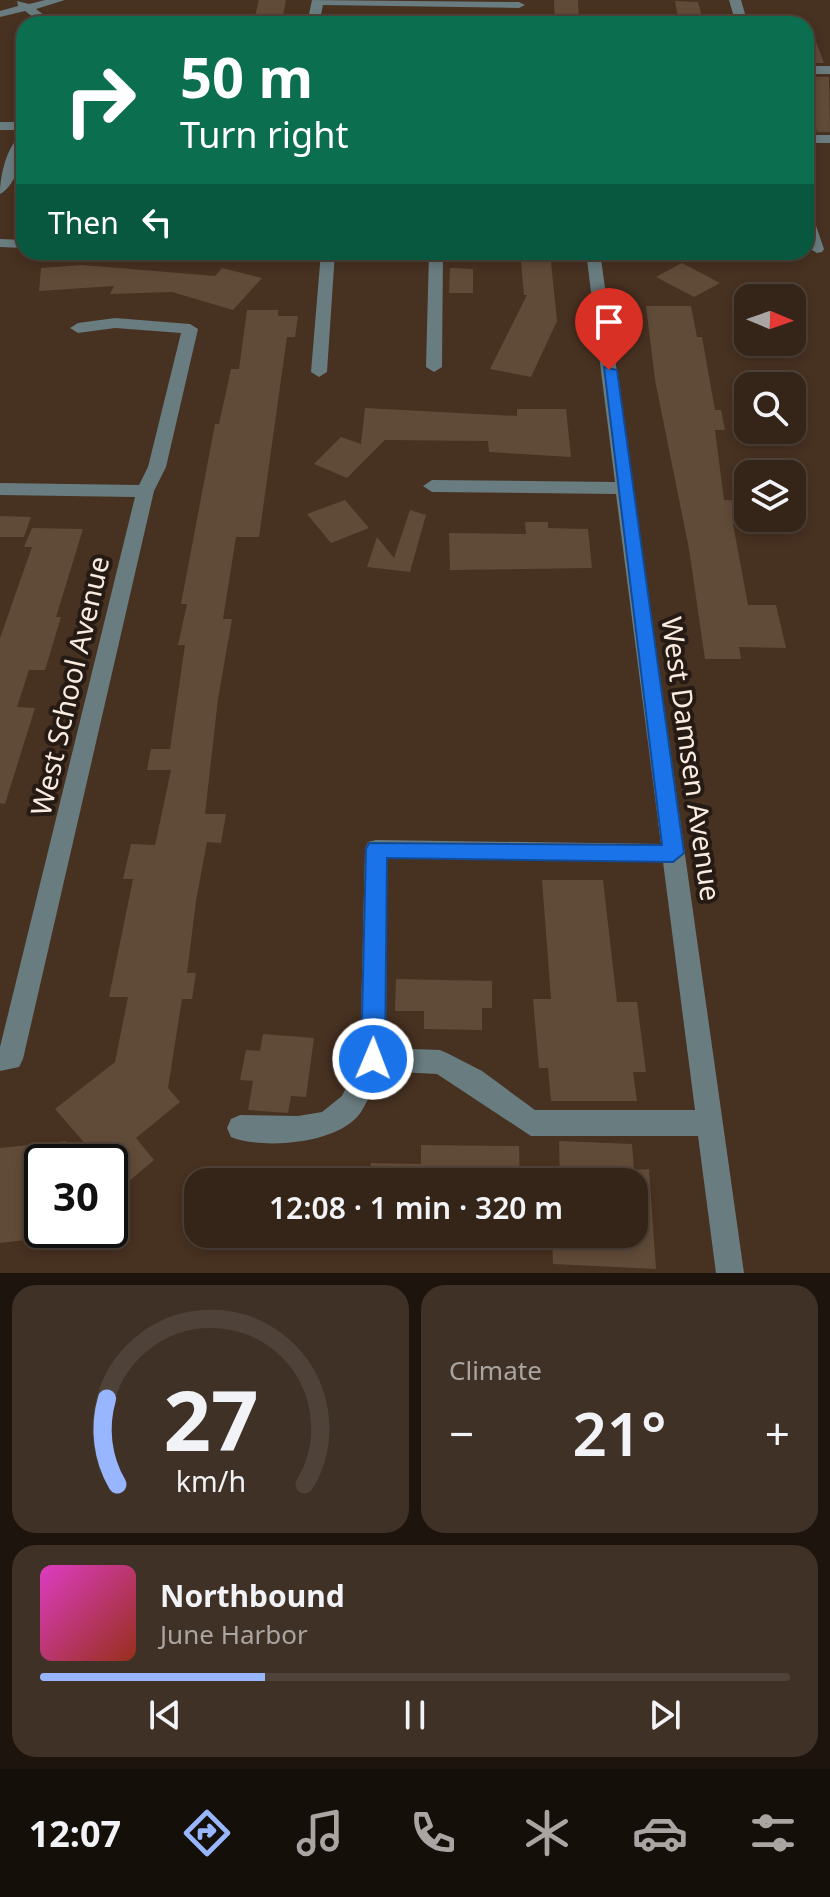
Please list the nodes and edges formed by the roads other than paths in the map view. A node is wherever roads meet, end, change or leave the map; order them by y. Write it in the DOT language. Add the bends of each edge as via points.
graph roads {
  1 [pos="15,0"];
  2 [pos="59,0"];
  3 [pos="318,1"];
  4 [pos="520,6"];
  5 [pos="29,7"];
  6 [pos="0,14"];
  7 [pos="40,16"];
  8 [pos="16,155"];
  9 [pos="0,190"];
  10 [pos="327,260"];
  11 [pos="436,260"];
  12 [pos="594,260"];
  13 [pos="78,328"];
  14 [pos="434,367"];
  15 [pos="319,372"];
  16 [pos="432,486"];
  17 [pos="625,488"];
  18 [pos="0,489"];
  19 [pos="145,491"];
  20 [pos="673,853"];
  21 [pos="5,1059"];
  22 [pos="373,1059"];
  23 [pos="709,1123"];
  24 [pos="240,1128"];
  25 [pos="730,1273"];
  1 -- 5 [label="street"];
  2 -- 5 [label="street"];
  3 -- 4 [label="street"];
  5 -- 6 [label="street"];
  5 -- 7 [label="street"];
  8 -- 9 [label="street"];
  10 -- 15 [label="street"];
  11 -- 14 [label="street"];
  12 -- 17 [label="street, West Damsen Avenue"];
  13 -- 19 [label="street, West School Avenue" via="115,323 190,329 157,467"];
  16 -- 17 [label="street"];
  17 -- 20 [label="street, West Damsen Avenue"];
  18 -- 19 [label="street"];
  19 -- 21 [label="street, West School Avenue"];
  20 -- 22 [label="street" via="376,849"];
  20 -- 23 [label="street, West Damsen Avenue"];
  22 -- 23 [label="street" via="440,1062 531,1123"];
  22 -- 24 [label="street" via="351,1105 328,1123 298,1129"];
  23 -- 25 [label="street, West Damsen Avenue"];
}
